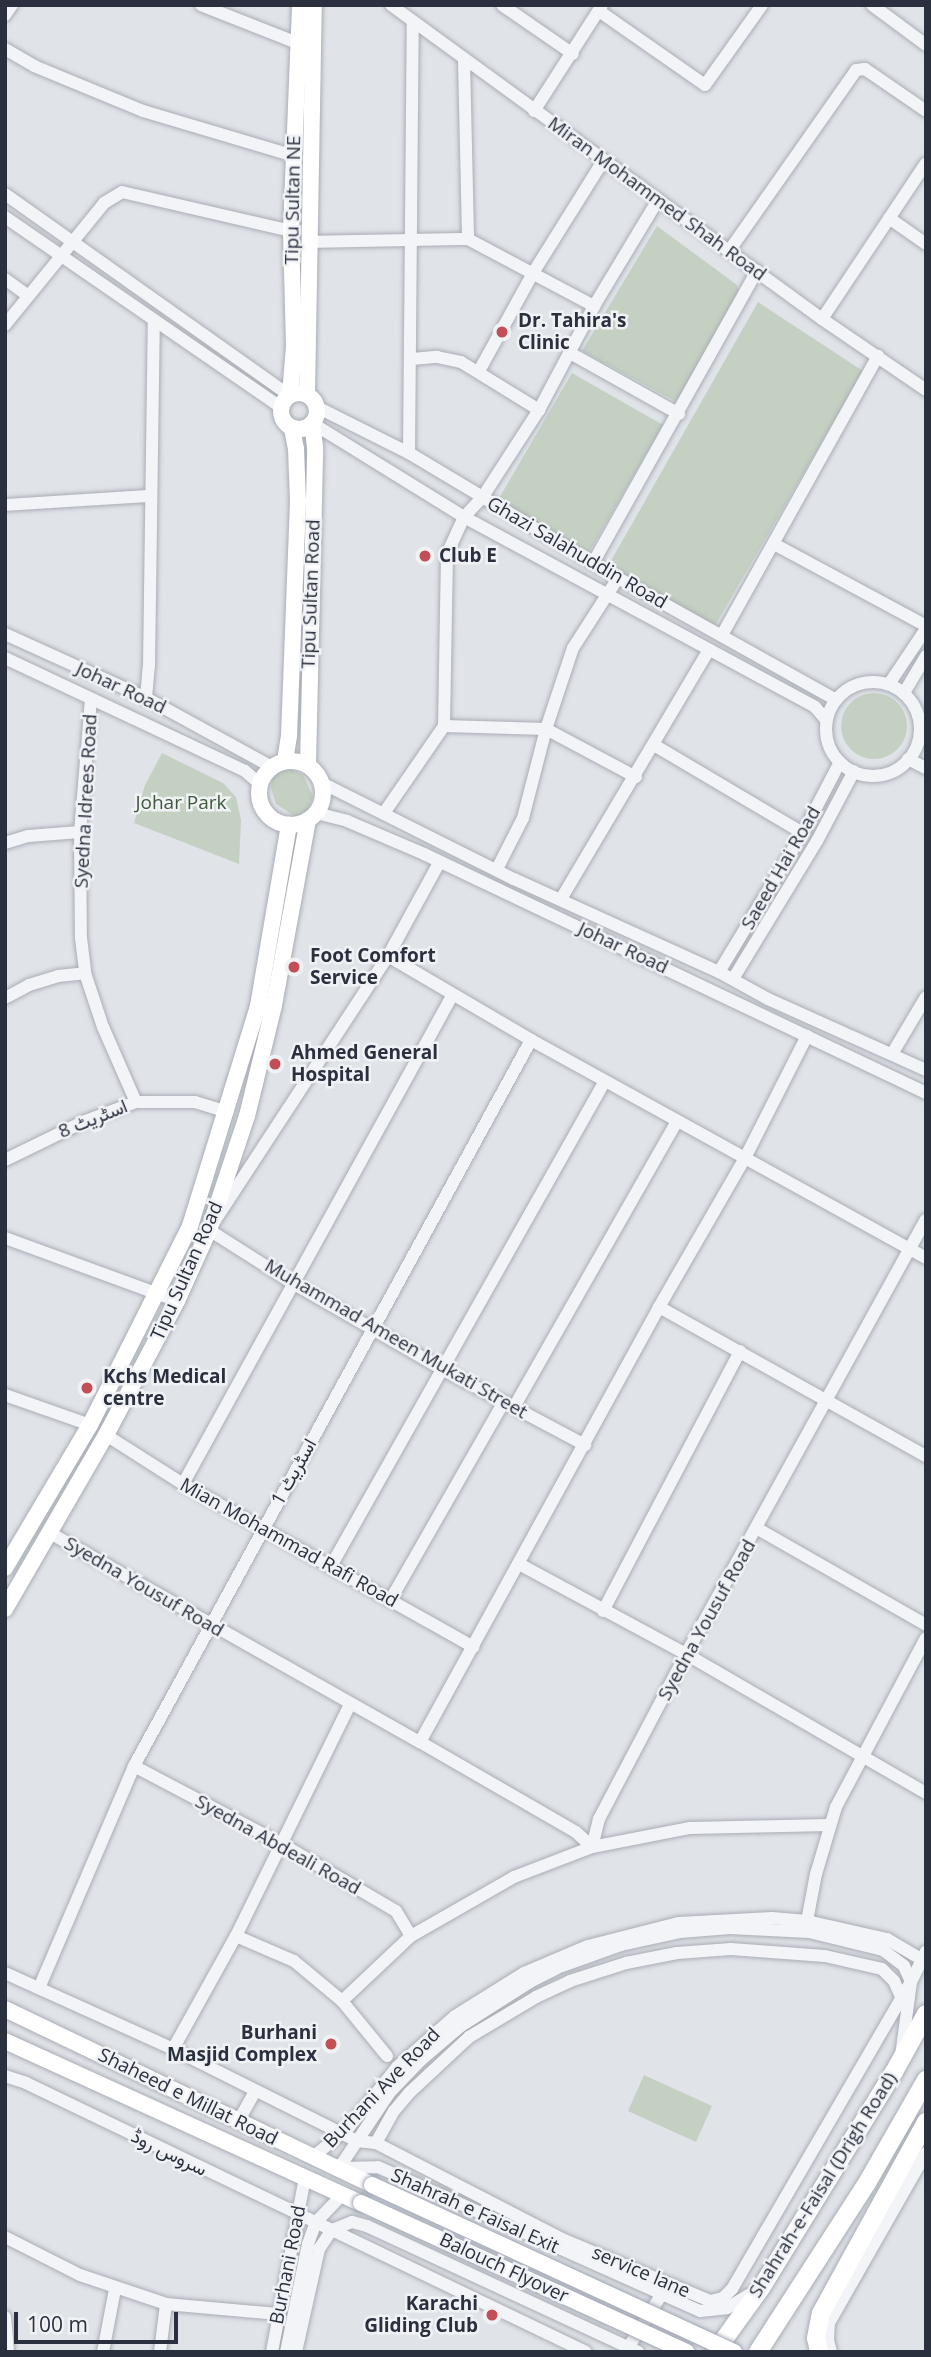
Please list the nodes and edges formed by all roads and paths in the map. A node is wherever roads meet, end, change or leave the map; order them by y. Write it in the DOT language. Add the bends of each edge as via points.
graph roads {
  1 [pos="12,5"];
  2 [pos="201,5"];
  3 [pos="300,5"];
  4 [pos="314,5"];
  5 [pos="391,5"];
  6 [pos="502,5"];
  7 [pos="762,5"];
  8 [pos="872,5"];
  9 [pos="601,8"];
  10 [pos="5,15"];
  11 [pos="413,24"];
  12 [pos="300,44"];
  13 [pos="926,45"];
  14 [pos="5,48"];
  15 [pos="573,54"];
  16 [pos="464,60"];
  17 [pos="534,111"];
  18 [pos="926,111"];
  19 [pos="294,156"];
  20 [pos="603,160"];
  21 [pos="926,163"];
  22 [pos="5,194"];
  23 [pos="658,200"];
  24 [pos="5,217"];
  25 [pos="889,218"];
  26 [pos="291,231"];
  27 [pos="468,239"];
  28 [pos="73,241"];
  29 [pos="311,242"];
  30 [pos="410,242"];
  31 [pos="926,244"];
  32 [pos="729,251"];
  33 [pos="60,256"];
  34 [pos="757,271"];
  35 [pos="533,273"];
  36 [pos="5,279"];
  37 [pos="27,295"];
  38 [pos="594,306"];
  39 [pos="822,319"];
  40 [pos="153,320"];
  41 [pos="5,325"];
  42 [pos="570,353"];
  43 [pos="878,356"];
  44 [pos="412,359"];
  45 [pos="479,371"];
  46 [pos="926,390"];
  47 [pos="296,400"];
  48 [pos="540,410"];
  49 [pos="679,414"];
  50 [pos="312,423"];
  51 [pos="292,428"];
  52 [pos="409,453"];
  53 [pos="150,496"];
  54 [pos="482,498"];
  55 [pos="5,505"];
  56 [pos="464,517"];
  57 [pos="774,544"];
  58 [pos="593,564"];
  59 [pos="618,578"];
  60 [pos="606,597"];
  61 [pos="926,627"];
  62 [pos="5,634"];
  63 [pos="722,635"];
  64 [pos="709,650"];
  65 [pos="926,656"];
  66 [pos="5,658"];
  67 [pos="889,684"];
  68 [pos="904,693"];
  69 [pos="146,698"];
  70 [pos="91,699"];
  71 [pos="836,700"];
  72 [pos="827,721"];
  73 [pos="444,726"];
  74 [pos="546,729"];
  75 [pos="654,745"];
  76 [pos="922,745"];
  77 [pos="908,759"];
  78 [pos="840,762"];
  79 [pos="278,764"];
  80 [pos="308,765"];
  81 [pos="926,768"];
  82 [pos="854,771"];
  83 [pos="636,777"];
  84 [pos="322,783"];
  85 [pos="260,784"];
  86 [pos="384,813"];
  87 [pos="312,817"];
  88 [pos="289,825"];
  89 [pos="80,832"];
  90 [pos="803,833"];
  91 [pos="430,837"];
  92 [pos="5,843"];
  93 [pos="424,854"];
  94 [pos="439,863"];
  95 [pos="497,869"];
  96 [pos="514,878"];
  97 [pos="507,894"];
  98 [pos="561,899"];
  99 [pos="388,956"];
  100 [pos="719,972"];
  101 [pos="85,973"];
  102 [pos="733,979"];
  103 [pos="453,994"];
  104 [pos="926,997"];
  105 [pos="5,998"];
  106 [pos="768,999"];
  107 [pos="761,1013"];
  108 [pos="807,1037"];
  109 [pos="531,1040"];
  110 [pos="892,1054"];
  111 [pos="926,1070"];
  112 [pos="605,1081"];
  113 [pos="926,1093"];
  114 [pos="136,1102"];
  115 [pos="227,1112"];
  116 [pos="677,1121"];
  117 [pos="746,1158"];
  118 [pos="5,1160"];
  119 [pos="926,1220"];
  120 [pos="190,1226"];
  121 [pos="209,1230"];
  122 [pos="5,1238"];
  123 [pos="910,1249"];
  124 [pos="926,1258"];
  125 [pos="292,1282"];
  126 [pos="157,1296"];
  127 [pos="177,1301"];
  128 [pos="659,1307"];
  129 [pos="374,1329"];
  130 [pos="740,1351"];
  131 [pos="444,1370"];
  132 [pos="5,1395"];
  133 [pos="825,1398"];
  134 [pos="509,1405"];
  135 [pos="90,1425"];
  136 [pos="106,1436"];
  137 [pos="585,1445"];
  138 [pos="926,1456"];
  139 [pos="183,1484"];
  140 [pos="32,1521"];
  141 [pos="758,1529"];
  142 [pos="262,1530"];
  143 [pos="50,1534"];
  144 [pos="519,1564"];
  145 [pos="331,1566"];
  146 [pos="5,1568"];
  147 [pos="391,1599"];
  148 [pos="5,1609"];
  149 [pos="603,1611"];
  150 [pos="211,1625"];
  151 [pos="926,1625"];
  152 [pos="926,1638"];
  153 [pos="473,1647"];
  154 [pos="686,1654"];
  155 [pos="350,1704"];
  156 [pos="420,1742"];
  157 [pos="861,1756"];
  158 [pos="134,1766"];
  159 [pos="926,1793"];
  160 [pos="829,1825"];
  161 [pos="279,1843"];
  162 [pos="592,1847"];
  163 [pos="807,1921"];
  164 [pos="236,1936"];
  165 [pos="411,1936"];
  166 [pos="924,1957"];
  167 [pos="5,1973"];
  168 [pos="911,1982"];
  169 [pos="39,1988"];
  170 [pos="901,1997"];
  171 [pos="342,2001"];
  172 [pos="5,2009"];
  173 [pos="926,2014"];
  174 [pos="5,2017"];
  175 [pos="5,2032"];
  176 [pos="5,2041"];
  177 [pos="55,2049"];
  178 [pos="173,2049"];
  179 [pos="387,2056"];
  180 [pos="900,2060"];
  181 [pos="5,2076"];
  182 [pos="926,2080"];
  183 [pos="5,2085"];
  184 [pos="255,2091"];
  185 [pos="926,2122"];
  186 [pos="242,2124"];
  187 [pos="343,2133"];
  188 [pos="357,2141"];
  189 [pos="376,2143"];
  190 [pos="228,2144"];
  191 [pos="926,2153"];
  192 [pos="313,2157"];
  193 [pos="339,2168"];
  194 [pos="305,2178"];
  195 [pos="372,2185"];
  196 [pos="321,2186"];
  197 [pos="342,2195"];
  198 [pos="298,2216"];
  199 [pos="316,2222"];
  200 [pos="332,2230"];
  201 [pos="5,2237"];
  202 [pos="761,2288"];
  203 [pos="115,2289"];
  204 [pos="663,2292"];
  205 [pos="166,2304"];
  206 [pos="279,2314"];
  207 [pos="5,2317"];
  208 [pos="633,2350"];
  209 [pos="8,2352"];
  210 [pos="103,2352"];
  211 [pos="160,2352"];
  212 [pos="272,2352"];
  213 [pos="286,2352"];
  214 [pos="296,2352"];
  215 [pos="586,2352"];
  216 [pos="686,2352"];
  217 [pos="715,2352"];
  218 [pos="734,2352"];
  219 [pos="758,2352"];
  220 [pos="819,2352"];
  221 [pos="831,2352"];
  1 -- 10 [label="street"];
  2 -- 12 [label="street"];
  3 -- 12 [label="main road, Tipu Sultan NE"];
  4 -- 29 [label="main road"];
  5 -- 11 [label="street, Miran Mohammed Shah Road"];
  6 -- 15 [label="street"];
  7 -- 9 [label="street" via="705,85"];
  8 -- 13 [label="street"];
  9 -- 15 [label="street"];
  11 -- 16 [label="street, Miran Mohammed Shah Road"];
  11 -- 30 [label="street"];
  12 -- 19 [label="main road, Tipu Sultan NE"];
  14 -- 19 [label="street" via="34,66 143,111"];
  15 -- 17 [label="street"];
  16 -- 17 [label="street, Miran Mohammed Shah Road"];
  16 -- 27 [label="street"];
  17 -- 20 [label="street, Miran Mohammed Shah Road"];
  18 -- 32 [label="street" via="865,69 856,70"];
  19 -- 26 [label="main road, Tipu Sultan NE"];
  20 -- 23 [label="street, Miran Mohammed Shah Road"];
  20 -- 35 [label="street"];
  21 -- 25 [label="street"];
  22 -- 28 [label="street, Ghazi Salahuddin Road"];
  23 -- 32 [label="street, Miran Mohammed Shah Road"];
  23 -- 38 [label="street"];
  24 -- 33 [label="street, Ghazi Salahuddin Road"];
  25 -- 31 [label="street"];
  25 -- 39 [label="street"];
  26 -- 28 [label="street" via="122,192 104,203"];
  26 -- 47 [label="main road, Tipu Sultan NE"];
  27 -- 30 [label="street"];
  27 -- 35 [label="street"];
  28 -- 33 [label="street"];
  28 -- 47 [label="street, Ghazi Salahuddin Road"];
  29 -- 30 [label="street"];
  29 -- 47 [label="main road"];
  30 -- 44 [label="street"];
  32 -- 34 [label="street, Miran Mohammed Shah Road"];
  33 -- 37 [label="street"];
  33 -- 40 [label="street, Ghazi Salahuddin Road"];
  34 -- 39 [label="street, Miran Mohammed Shah Road"];
  34 -- 49 [label="street"];
  35 -- 38 [label="street"];
  35 -- 45 [label="street"];
  36 -- 37 [label="street"];
  37 -- 41 [label="street"];
  38 -- 42 [label="street"];
  39 -- 43 [label="street, Miran Mohammed Shah Road"];
  40 -- 47 [label="street, Ghazi Salahuddin Road"];
  40 -- 53 [label="street"];
  42 -- 48 [label="street"];
  42 -- 49 [label="street"];
  43 -- 46 [label="street, Miran Mohammed Shah Road"];
  43 -- 57 [label="street"];
  44 -- 45 [label="street" via="437,357"];
  44 -- 52 [label="street"];
  45 -- 48 [label="street"];
  47 -- 50 [label="main road"];
  47 -- 51 [label="main road" via="284,422"];
  47 -- 52 [label="street, Ghazi Salahuddin Road"];
  48 -- 54 [label="street"];
  49 -- 58 [label="street"];
  50 -- 51 [label="main road" via="303,429"];
  50 -- 56 [label="street, Ghazi Salahuddin Road"];
  50 -- 80 [label="main road, Tipu Sultan Road"];
  51 -- 79 [label="main road, Tipu Sultan Road" via="298,501 289,736"];
  52 -- 54 [label="street, Ghazi Salahuddin Road"];
  53 -- 55 [label="street"];
  53 -- 69 [label="street"];
  54 -- 56 [label="street"];
  54 -- 58 [label="street, Ghazi Salahuddin Road"];
  56 -- 60 [label="street, Ghazi Salahuddin Road"];
  56 -- 73 [label="street" via="447,554"];
  57 -- 61 [label="street"];
  57 -- 63 [label="street"];
  58 -- 59 [label="street, Ghazi Salahuddin Road"];
  59 -- 60 [label="street"];
  59 -- 63 [label="street, Ghazi Salahuddin Road"];
  60 -- 64 [label="street, Ghazi Salahuddin Road"];
  60 -- 74 [label="street" via="573,648"];
  61 -- 67 [label="street"];
  62 -- 69 [label="street, Johar Road"];
  63 -- 71 [label="street, Ghazi Salahuddin Road"];
  64 -- 72 [label="street, Ghazi Salahuddin Road" via="815,707"];
  64 -- 75 [label="street"];
  65 -- 68 [label="street"];
  66 -- 70 [label="street, Johar Road"];
  67 -- 68 [label="street"];
  67 -- 71 [label="street" via="860,684"];
  68 -- 76 [label="street" via="919,721"];
  69 -- 79 [label="street, Johar Road"];
  70 -- 85 [label="street, Johar Road" via="245,771"];
  70 -- 89 [label="street, Syedna Idrees Road"];
  71 -- 72 [label="street"];
  72 -- 78 [label="street" via="827,738"];
  73 -- 74 [label="street"];
  73 -- 86 [label="street"];
  74 -- 83 [label="street"];
  74 -- 95 [label="street" via="523,818"];
  75 -- 83 [label="street"];
  75 -- 90 [label="street"];
  76 -- 77 [label="street"];
  77 -- 81 [label="street"];
  77 -- 82 [label="street" via="883,774"];
  78 -- 82 [label="street"];
  78 -- 90 [label="street, Saeed Hai Road"];
  79 -- 80 [label="main road"];
  79 -- 85 [label="main road"];
  80 -- 84 [label="main road"];
  82 -- 102 [label="street, Saeed Hai Road"];
  83 -- 98 [label="street"];
  84 -- 86 [label="street, Johar Road"];
  84 -- 87 [label="main road" via="321,804"];
  85 -- 88 [label="main road" via="258,794 265,812"];
  86 -- 91 [label="street, Johar Road"];
  87 -- 88 [label="main road"];
  87 -- 93 [label="street, Johar Road" via="347,821"];
  87 -- 121 [label="main road, Tipu Sultan Road" via="247,1116"];
  88 -- 115 [label="main road, Tipu Sultan Road" via="258,1006"];
  89 -- 92 [label="street" via="28,836"];
  89 -- 101 [label="street, Syedna Idrees Road"];
  90 -- 100 [label="street, Saeed Hai Road"];
  91 -- 93 [label="street"];
  91 -- 95 [label="street, Johar Road"];
  93 -- 94 [label="street, Johar Road"];
  94 -- 97 [label="street, Johar Road"];
  94 -- 99 [label="street"];
  95 -- 96 [label="street, Johar Road"];
  96 -- 97 [label="street"];
  96 -- 98 [label="street, Johar Road"];
  97 -- 107 [label="street, Johar Road"];
  98 -- 100 [label="street, Johar Road"];
  99 -- 103 [label="street"];
  99 -- 121 [label="street"];
  100 -- 102 [label="street, Johar Road"];
  101 -- 105 [label="street" via="29,985"];
  101 -- 114 [label="street, Syedna Idrees Road"];
  102 -- 106 [label="street, Johar Road"];
  103 -- 109 [label="street"];
  103 -- 125 [label="street"];
  104 -- 110 [label="street"];
  106 -- 107 [label="street"];
  106 -- 110 [label="street, Johar Road"];
  107 -- 108 [label="street, Johar Road"];
  108 -- 113 [label="street, Johar Road"];
  108 -- 117 [label="street"];
  109 -- 112 [label="street"];
  109 -- 129 [label="street, اسٹریٹ 1"];
  110 -- 111 [label="street, Johar Road"];
  112 -- 116 [label="street"];
  112 -- 131 [label="street"];
  114 -- 115 [label="street, اسٹریٹ 8" via="195,1102"];
  114 -- 118 [label="street, اسٹریٹ 8"];
  115 -- 120 [label="main road, Tipu Sultan Road"];
  116 -- 117 [label="street"];
  116 -- 134 [label="street"];
  117 -- 123 [label="street"];
  117 -- 128 [label="street"];
  119 -- 123 [label="street, Syedna Yousuf Road"];
  120 -- 121 [label="main road"];
  120 -- 126 [label="main road, Tipu Sultan Road"];
  121 -- 125 [label="street, Muhammad Ameen Mukati Street"];
  121 -- 127 [label="main road, Tipu Sultan Road"];
  122 -- 126 [label="street"];
  123 -- 124 [label="street"];
  123 -- 133 [label="street, Syedna Yousuf Road"];
  125 -- 129 [label="street, Muhammad Ameen Mukati Street"];
  125 -- 139 [label="street"];
  126 -- 127 [label="street"];
  126 -- 135 [label="main road, Tipu Sultan Road"];
  127 -- 136 [label="main road, Tipu Sultan Road"];
  128 -- 130 [label="street"];
  128 -- 137 [label="street"];
  129 -- 131 [label="street, Muhammad Ameen Mukati Street"];
  129 -- 142 [label="street, اسٹریٹ 1"];
  130 -- 133 [label="street"];
  130 -- 149 [label="street"];
  131 -- 134 [label="street, Muhammad Ameen Mukati Street"];
  131 -- 145 [label="street"];
  132 -- 135 [label="street"];
  133 -- 138 [label="street"];
  133 -- 141 [label="street, Syedna Yousuf Road"];
  134 -- 137 [label="street, Muhammad Ameen Mukati Street"];
  134 -- 147 [label="street"];
  135 -- 140 [label="main road, Tipu Sultan Road"];
  136 -- 139 [label="street, Mian Mohammad Rafi Road"];
  136 -- 143 [label="main road, Tipu Sultan Road"];
  137 -- 144 [label="street"];
  139 -- 142 [label="street, Mian Mohammad Rafi Road"];
  140 -- 143 [label="main road"];
  140 -- 146 [label="main road, Tipu Sultan Road"];
  141 -- 151 [label="street"];
  141 -- 154 [label="street, Syedna Yousuf Road"];
  142 -- 145 [label="street, Mian Mohammad Rafi Road"];
  142 -- 150 [label="street, اسٹریٹ 1"];
  143 -- 148 [label="main road, Tipu Sultan Road"];
  143 -- 150 [label="street, Syedna Yousuf Road"];
  144 -- 149 [label="street"];
  144 -- 153 [label="street"];
  145 -- 147 [label="street, Mian Mohammad Rafi Road"];
  147 -- 153 [label="street, Mian Mohammad Rafi Road"];
  149 -- 154 [label="street"];
  150 -- 155 [label="street, Syedna Yousuf Road"];
  150 -- 158 [label="street, اسٹریٹ 1"];
  152 -- 157 [label="street"];
  153 -- 156 [label="street"];
  154 -- 157 [label="street"];
  154 -- 162 [label="street, Syedna Yousuf Road" via="599,1819"];
  155 -- 156 [label="street, Syedna Yousuf Road"];
  155 -- 161 [label="street"];
  156 -- 162 [label="street, Syedna Yousuf Road" via="576,1832"];
  157 -- 159 [label="street"];
  157 -- 160 [label="street"];
  158 -- 161 [label="street, Syedna Abdeali Road"];
  158 -- 169 [label="street, اسٹریٹ 1"];
  160 -- 162 [label="street" via="690,1828"];
  160 -- 163 [label="street"];
  161 -- 164 [label="street"];
  161 -- 165 [label="street, Syedna Abdeali Road" via="396,1911"];
  162 -- 165 [label="street" via="514,1877"];
  163 -- 166 [label="street" via="887,1939"];
  163 -- 187 [label="street, Burhani Ave Road" via="732,1918 678,1923 559,1957 492,1991 430,2035"];
  164 -- 171 [label="street" via="294,1961"];
  164 -- 178 [label="street"];
  165 -- 171 [label="street"];
  166 -- 168 [label="street"];
  167 -- 169 [label="street, service lane"];
  168 -- 170 [label="street, service lane"];
  168 -- 180 [label="street"];
  168 -- 188 [label="street" via="904,1966 883,1950 809,1931 718,1929 621,1945 530,1982 461,2026 402,2079"];
  169 -- 178 [label="street, service lane"];
  170 -- 189 [label="street" via="889,1974 872,1965 782,1951 693,1951 617,1965 536,1997 469,2037 409,2093"];
  170 -- 189 [label="street, service lane" via="732,2289 716,2301 562,2239"];
  171 -- 179 [label="street"];
  172 -- 186 [label="main road, Shaheed e Millat Road"];
  173 -- 180 [label="highway, Shahrah-e-Faisal (Drigh Road)"];
  174 -- 177 [label="main road"];
  175 -- 177 [label="main road"];
  176 -- 190 [label="main road, Shaheed e Millat Road"];
  177 -- 186 [label="main road" via="229,2124"];
  177 -- 190 [label="main road" via="221,2135"];
  178 -- 184 [label="street, service lane"];
  180 -- 202 [label="highway, Shahrah-e-Faisal (Drigh Road)"];
  181 -- 183 [label="street"];
  181 -- 198 [label="street, سروس روڈ"];
  182 -- 219 [label="highway, Shahrah-e-Faisal (Drigh Road)" via="867,2183"];
  184 -- 186 [label="street"];
  184 -- 187 [label="street, service lane"];
  185 -- 220 [label="highway" via="821,2313 816,2338"];
  186 -- 192 [label="main road, Shaheed e Millat Road"];
  187 -- 188 [label="street, service lane"];
  187 -- 192 [label="street, Burhani Ave Road"];
  188 -- 189 [label="street, service lane"];
  188 -- 193 [label="street"];
  190 -- 194 [label="main road, Shaheed e Millat Road"];
  191 -- 221 [label="street" via="829,2323"];
  192 -- 193 [label="main road, Shaheed e Millat Road"];
  193 -- 195 [label="main road, Shaheed e Millat Road"];
  193 -- 204 [label="street, Shahrah e Faisal Exit" via="378,2167"];
  194 -- 196 [label="main road, Shaheed e Millat Road"];
  194 -- 198 [label="street, Burhani Road"];
  195 -- 218 [label="main road, Balouch Flyover, bridge"];
  196 -- 197 [label="main road, Balouch Flyover"];
  197 -- 199 [label="street, Burhani Road"];
  197 -- 216 [label="main road, Balouch Flyover, bridge"];
  198 -- 199 [label="street, سروس روڈ"];
  198 -- 206 [label="street, Burhani Road"];
  199 -- 200 [label="street, سروس روڈ"];
  199 -- 213 [label="street, Burhani Road"];
  200 -- 208 [label="street" via="352,2222 367,2226"];
  200 -- 214 [label="street" via="319,2249"];
  200 -- 215 [label="street"];
  201 -- 203 [label="street"];
  202 -- 204 [label="street, Shahrah e Faisal Exit" via="713,2312 700,2311"];
  202 -- 217 [label="highway, Shahrah-e-Faisal (Drigh Road)"];
  203 -- 205 [label="street"];
  203 -- 210 [label="street"];
  204 -- 208 [label="street"];
  205 -- 206 [label="street"];
  205 -- 211 [label="street"];
  206 -- 212 [label="street, Burhani Road"];
  207 -- 209 [label="street"];
}
